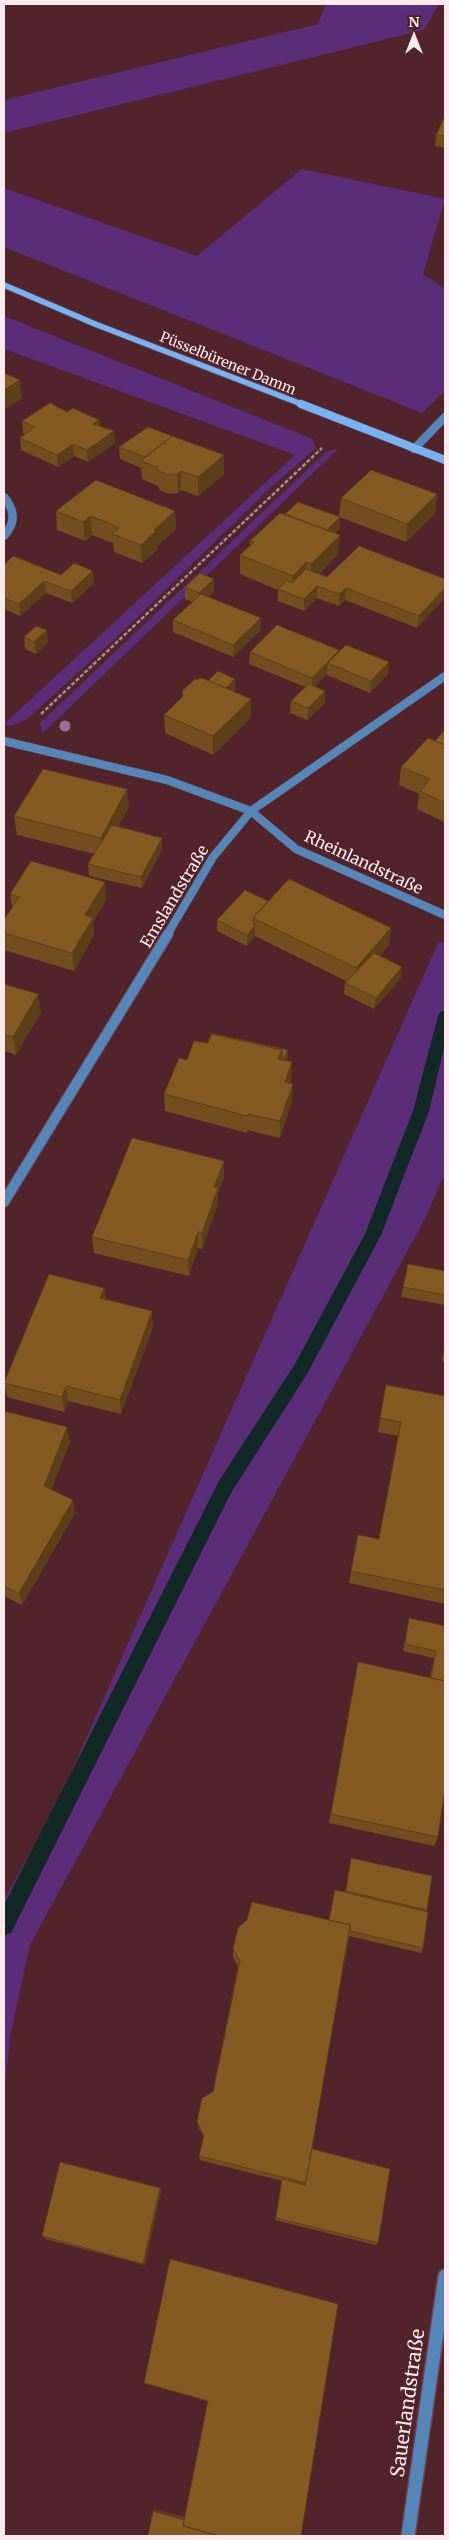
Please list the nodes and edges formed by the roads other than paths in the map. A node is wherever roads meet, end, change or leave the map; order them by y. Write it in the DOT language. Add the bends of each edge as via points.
graph roads {
  1 [pos="4,285"];
  2 [pos="445,417"];
  3 [pos="414,449"];
  4 [pos="445,460"];
  5 [pos="4,497"];
  6 [pos="4,536"];
  7 [pos="445,676"];
  8 [pos="5,741"];
  9 [pos="251,811"];
  10 [pos="445,915"];
  11 [pos="4,1202"];
  12 [pos="445,2276"];
  13 [pos="408,2536"];
  1 -- 3 [label="main road, Püsselbürener Damm"];
  2 -- 3 [label="street"];
  3 -- 4 [label="main road, Püsselbürener Damm"];
  5 -- 6 [label="street" via="12,505 14,517"];
  7 -- 9 [label="street, Emslandstraße"];
  8 -- 9 [label="street, Rheinlandstraße" via="167,780"];
  9 -- 10 [label="street, Rheinlandstraße" via="296,849"];
  9 -- 11 [label="street, Emslandstraße" via="213,857"];
  12 -- 13 [label="street, Sauerlandstraße"];
}
